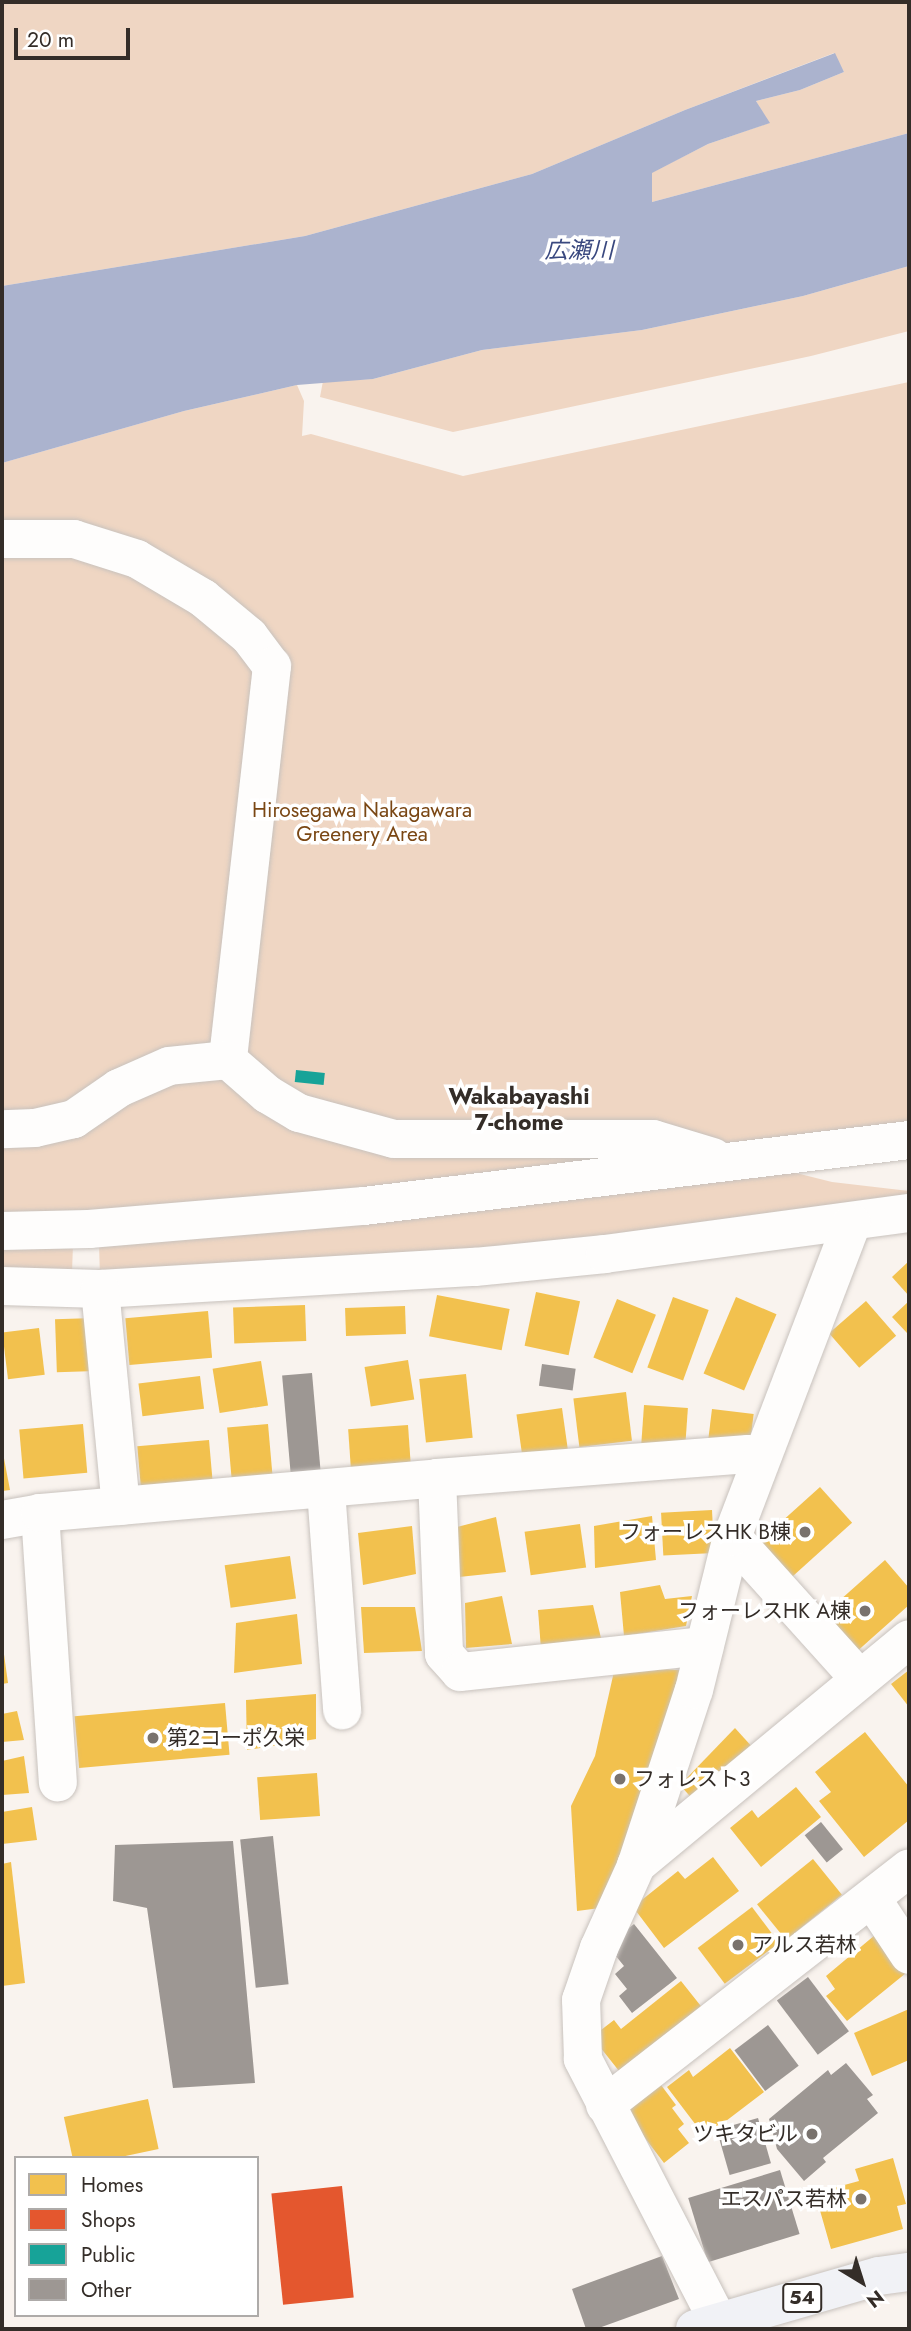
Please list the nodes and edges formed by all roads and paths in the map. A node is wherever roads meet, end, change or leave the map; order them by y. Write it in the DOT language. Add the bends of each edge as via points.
graph roads {
  1 [pos="2,538"];
  2 [pos="228,1060"];
  3 [pos="2,1129"];
  4 [pos="909,1140"];
  5 [pos="729,1162"];
  6 [pos="909,1213"];
  7 [pos="852,1223"];
  8 [pos="2,1231"];
  9 [pos="2,1286"];
  10 [pos="100,1289"];
  11 [pos="760,1460"];
  12 [pos="437,1478"];
  13 [pos="326,1490"];
  14 [pos="121,1506"];
  15 [pos="40,1513"];
  16 [pos="2,1520"];
  17 [pos="732,1536"];
  18 [pos="909,1639"];
  19 [pos="705,1646"];
  20 [pos="860,1679"];
  21 [pos="342,1710"];
  22 [pos="58,1782"];
  23 [pos="636,1866"];
  24 [pos="909,1868"];
  25 [pos="872,1899"];
  26 [pos="909,1955"];
  27 [pos="605,2105"];
  28 [pos="909,2272"];
  29 [pos="707,2325"];
  1 -- 2 [label="street" via="74,540 137,559 203,598 249,636 272,666"];
  2 -- 3 [label="street" via="169,1066 119,1088 74,1119 35,1128"];
  2 -- 5 [label="street" via="299,1114 394,1139 653,1139"];
  4 -- 5 [label="street"];
  5 -- 8 [label="street" via="364,1206 89,1229"];
  6 -- 7 [label="street"];
  7 -- 10 [label="street" via="475,1267"];
  7 -- 11 [label="street"];
  9 -- 10 [label="street"];
  10 -- 14 [label="street"];
  11 -- 12 [label="street" via="748,1454"];
  11 -- 17 [label="street"];
  12 -- 13 [label="street"];
  12 -- 19 [label="street" via="444,1654 460,1672"];
  13 -- 14 [label="street"];
  13 -- 21 [label="street"];
  14 -- 15 [label="street"];
  15 -- 16 [label="street"];
  15 -- 22 [label="street"];
  17 -- 19 [label="street"];
  17 -- 20 [label="street"];
  18 -- 20 [label="street"];
  19 -- 23 [label="street"];
  20 -- 23 [label="street"];
  23 -- 27 [label="street" via="581,2000 583,2059"];
  24 -- 25 [label="street"];
  25 -- 26 [label="street"];
  25 -- 27 [label="street"];
  27 -- 29 [label="street"];
  28 -- 29 [label="main road, 54" via="879,2276"];
}
